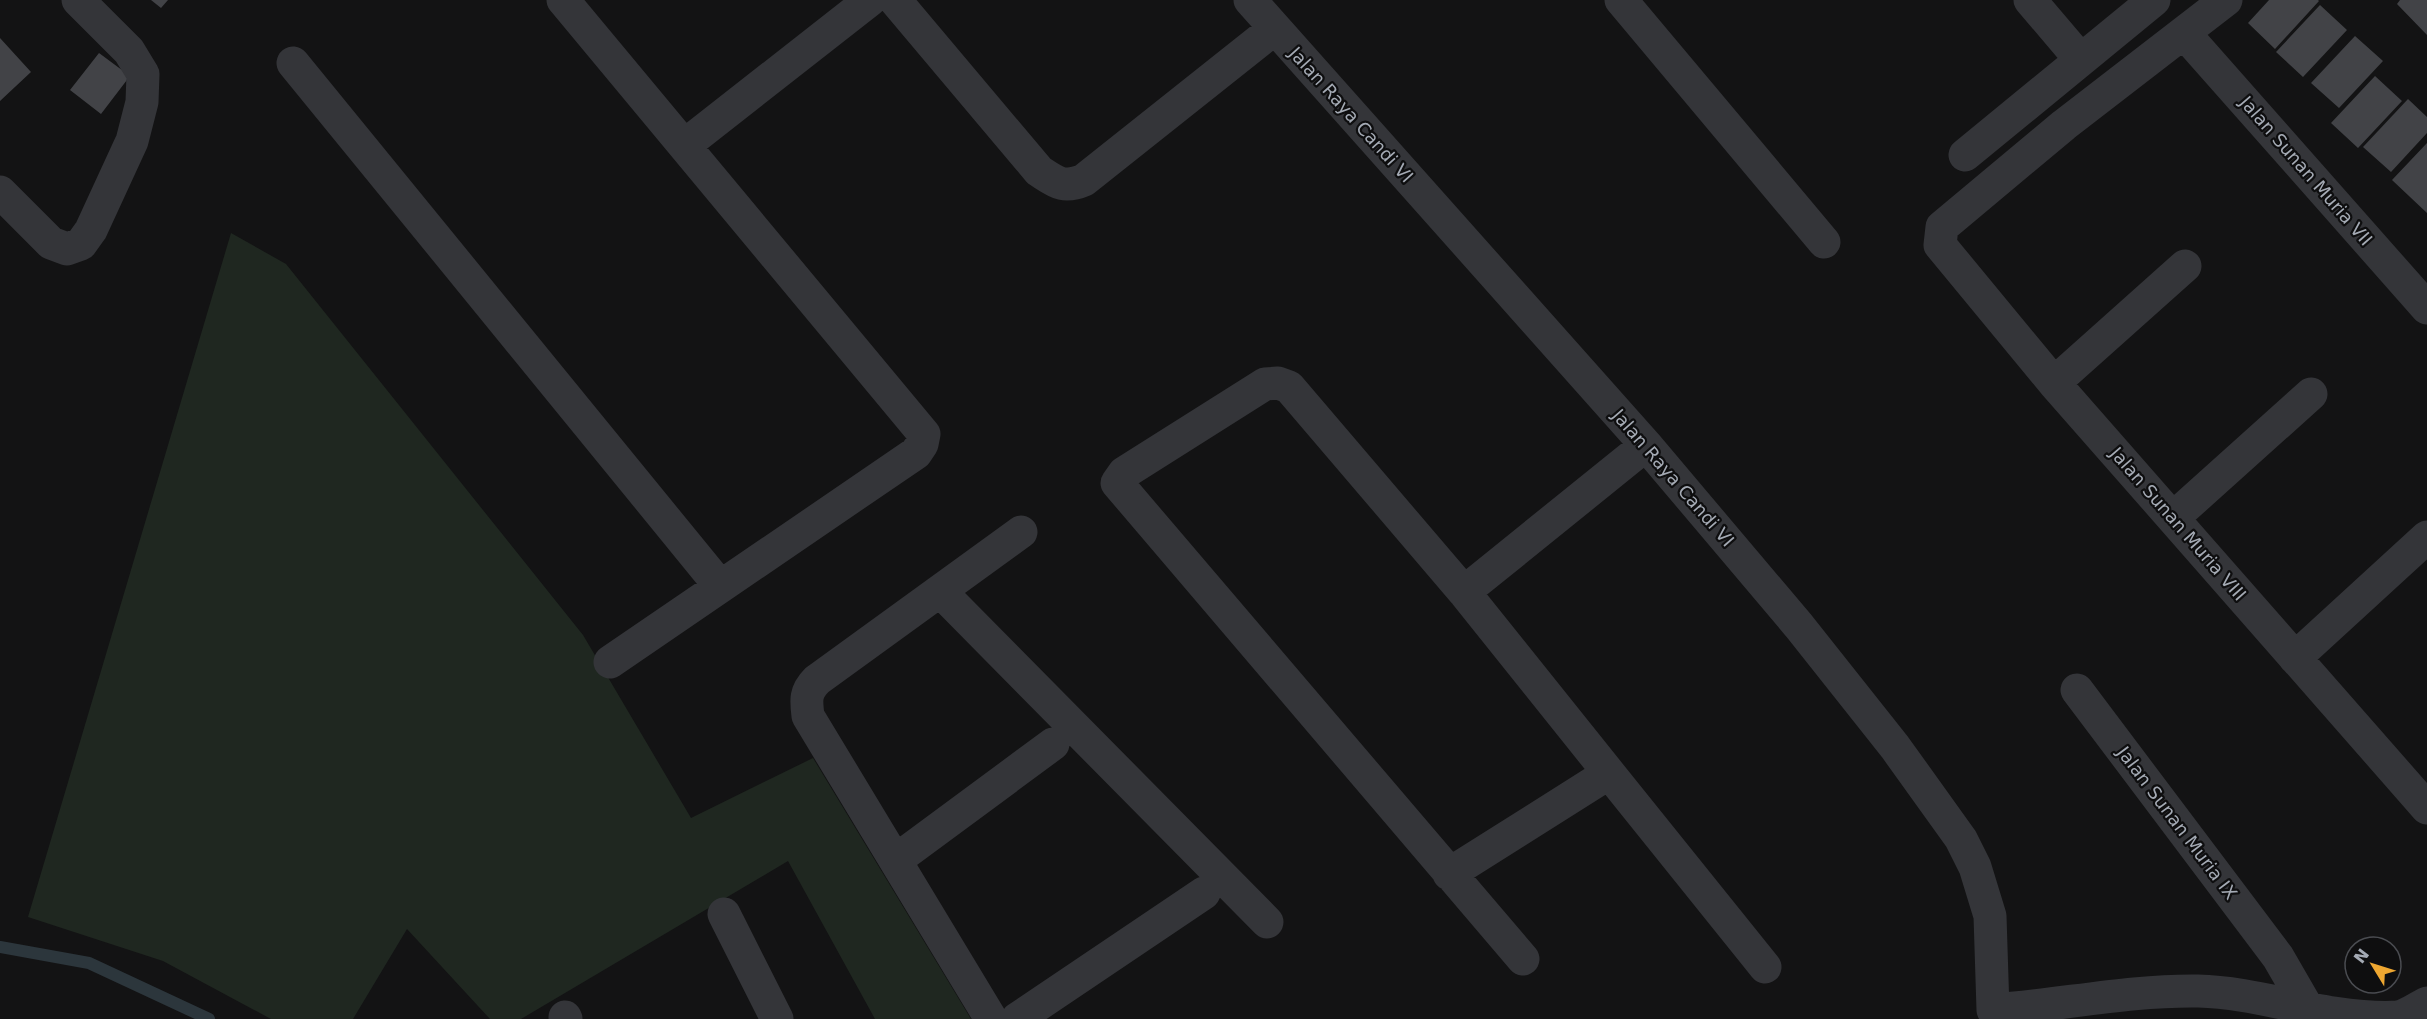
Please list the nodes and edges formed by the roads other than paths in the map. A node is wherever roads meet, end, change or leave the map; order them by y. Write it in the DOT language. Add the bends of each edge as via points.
graph roads {
  1 [pos="78,0"];
  2 [pos="563,0"];
  3 [pos="870,0"];
  4 [pos="895,0"];
  5 [pos="1250,0"];
  6 [pos="1621,0"];
  7 [pos="2030,0"];
  8 [pos="2154,0"];
  9 [pos="2226,0"];
  10 [pos="1274,28"];
  11 [pos="2184,33"];
  12 [pos="2081,60"];
  13 [pos="293,63"];
  14 [pos="685,146"];
  15 [pos="1965,155"];
  16 [pos="0,192"];
  17 [pos="1824,242"];
  18 [pos="2185,266"];
  19 [pos="2427,309"];
  20 [pos="2054,383"];
  21 [pos="2311,394"];
  22 [pos="1646,445"];
  23 [pos="2173,518"];
  24 [pos="1021,532"];
  25 [pos="2427,537"];
  26 [pos="720,585"];
  27 [pos="940,591"];
  28 [pos="1464,592"];
  29 [pos="2295,658"];
  30 [pos="610,662"];
  31 [pos="2077,690"];
  32 [pos="1053,744"];
  33 [pos="1609,773"];
  34 [pos="2424,797"];
  35 [pos="896,860"];
  36 [pos="1449,874"];
  37 [pos="1204,893"];
  38 [pos="724,914"];
  39 [pos="1267,922"];
  40 [pos="1523,959"];
  41 [pos="1766,967"];
  42 [pos="2427,1003"];
  43 [pos="2308,1009"];
  44 [pos="1988,1015"];
  45 [pos="777,1019"];
  46 [pos="991,1019"];
  47 [pos="1017,1019"];
  1 -- 16 [label="street" via="129,51 143,74 142,102 132,141 81,244 67,249 51,243"];
  2 -- 14 [label="street"];
  3 -- 14 [label="street"];
  4 -- 10 [label="street" via="1039,171 1063,185 1084,180"];
  5 -- 10 [label="street, Jalan Raya Candi VI"];
  6 -- 17 [label="street"];
  7 -- 12 [label="street"];
  8 -- 12 [label="street"];
  9 -- 11 [label="street"];
  10 -- 22 [label="street, Jalan Raya Candi VI"];
  11 -- 19 [label="street, Jalan Sunan Muria VII"];
  11 -- 20 [label="street, Jalan Sunan Muria VIII" via="2064,125 1942,227 1940,245"];
  12 -- 15 [label="street"];
  13 -- 26 [label="street"];
  14 -- 26 [label="street" via="924,434 916,453"];
  18 -- 20 [label="street"];
  20 -- 23 [label="street, Jalan Sunan Muria VIII"];
  21 -- 23 [label="street"];
  22 -- 28 [label="street"];
  22 -- 44 [label="street, Jalan Raya Candi VI" via="1799,626 1895,747 1960,839 1975,867 1990,916"];
  23 -- 29 [label="street, Jalan Sunan Muria VIII"];
  24 -- 27 [label="street"];
  25 -- 29 [label="street"];
  26 -- 30 [label="street"];
  27 -- 35 [label="street" via="807,691 808,716"];
  27 -- 39 [label="street"];
  28 -- 33 [label="street"];
  28 -- 36 [label="street" via="1288,387 1278,383 1265,384 1124,473 1117,483"];
  29 -- 34 [label="street, Jalan Sunan Muria VIII"];
  31 -- 43 [label="street, Jalan Sunan Muria IX" via="2278,957"];
  32 -- 35 [label="street"];
  33 -- 36 [label="street"];
  33 -- 41 [label="street"];
  35 -- 46 [label="street"];
  36 -- 40 [label="street"];
  37 -- 47 [label="street"];
  38 -- 45 [label="street"];
  42 -- 43 [label="street" via="2400,1017 2363,1018"];
  43 -- 44 [label="street" via="2200,991 2108,996"];
}
